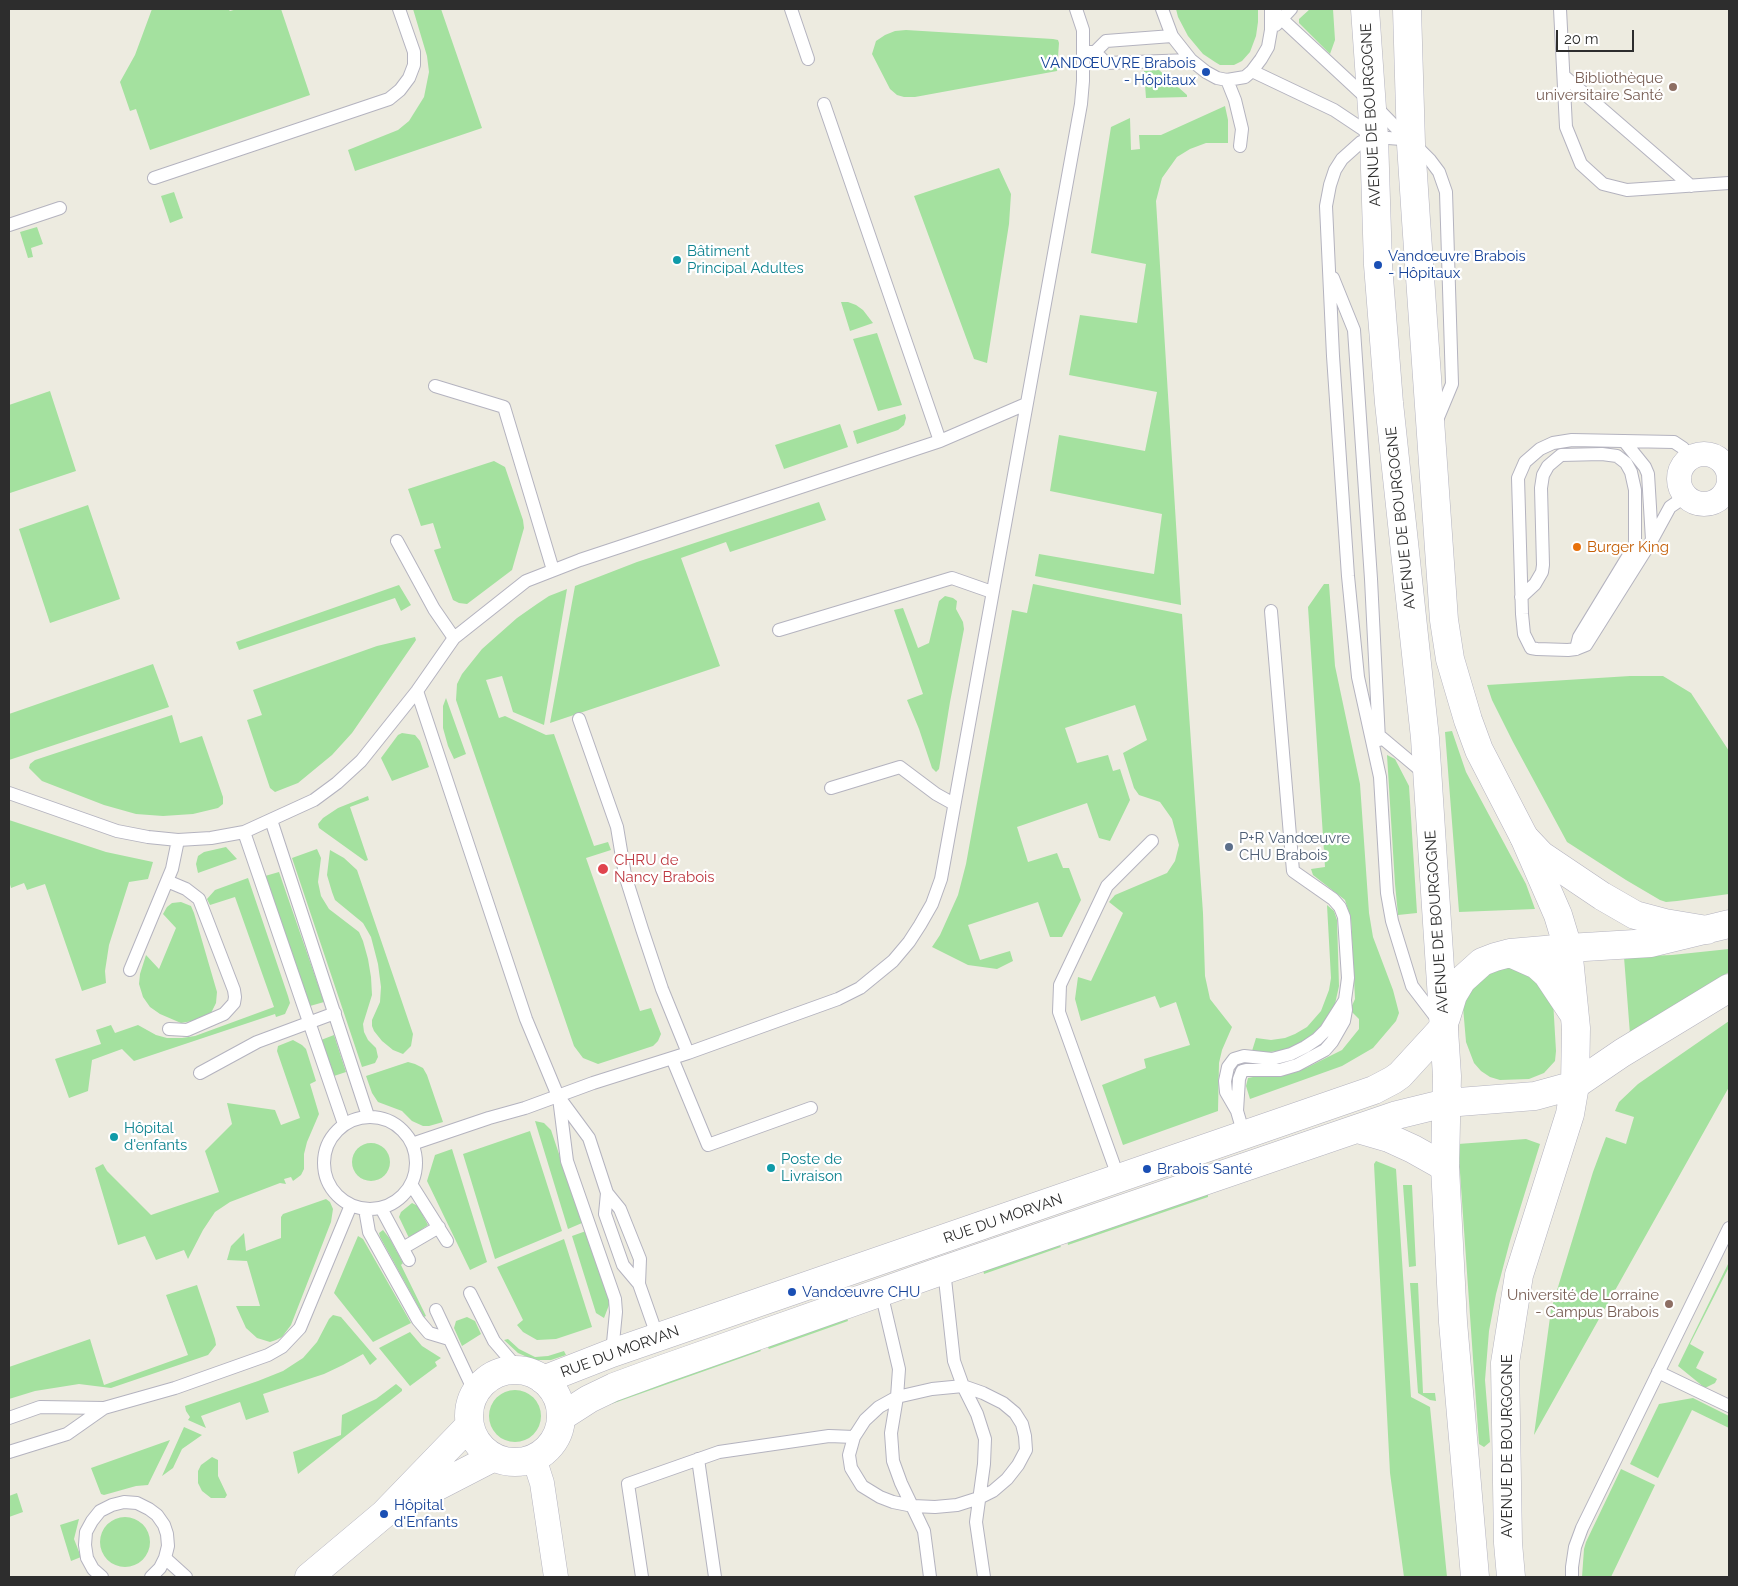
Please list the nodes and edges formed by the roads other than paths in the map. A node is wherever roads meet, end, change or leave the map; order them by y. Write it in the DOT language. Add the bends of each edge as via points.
graph roads {
  1 [pos="399,9"];
  2 [pos="791,9"];
  3 [pos="1076,9"];
  4 [pos="1162,9"];
  5 [pos="1291,9"];
  6 [pos="1365,9"];
  7 [pos="1408,9"];
  8 [pos="1560,9"];
  9 [pos="1275,13"];
  10 [pos="1172,36"];
  11 [pos="1089,52"];
  12 [pos="808,59"];
  13 [pos="1191,60"];
  14 [pos="1252,71"];
  15 [pos="1564,76"];
  16 [pos="1227,80"];
  17 [pos="1371,102"];
  18 [pos="824,104"];
  19 [pos="1374,137"];
  20 [pos="1412,144"];
  21 [pos="1240,146"];
  22 [pos="154,178"];
  23 [pos="1729,183"];
  24 [pos="1691,186"];
  25 [pos="60,208"];
  26 [pos="9,224"];
  27 [pos="1328,266"];
  28 [pos="435,386"];
  29 [pos="1026,404"];
  30 [pos="940,441"];
  31 [pos="1624,441"];
  32 [pos="1691,458"];
  33 [pos="1727,463"];
  34 [pos="1686,496"];
  35 [pos="1652,540"];
  36 [pos="397,541"];
  37 [pos="553,570"];
  38 [pos="992,592"];
  39 [pos="1522,597"];
  40 [pos="1270,611"];
  41 [pos="779,630"];
  42 [pos="454,638"];
  43 [pos="1576,649"];
  44 [pos="416,691"];
  45 [pos="578,719"];
  46 [pos="1374,731"];
  47 [pos="1427,775"];
  48 [pos="831,788"];
  49 [pos="9,793"];
  50 [pos="954,804"];
  51 [pos="271,820"];
  52 [pos="244,832"];
  53 [pos="1524,837"];
  54 [pos="178,840"];
  55 [pos="1152,841"];
  56 [pos="167,881"];
  57 [pos="1718,927"];
  58 [pos="1568,948"];
  59 [pos="1510,953"];
  60 [pos="130,970"];
  61 [pos="1729,988"];
  62 [pos="335,1014"];
  63 [pos="1574,1014"];
  64 [pos="309,1022"];
  65 [pos="1444,1027"];
  66 [pos="169,1029"];
  67 [pos="688,1053"];
  68 [pos="672,1058"];
  69 [pos="200,1073"];
  70 [pos="1576,1085"];
  71 [pos="558,1096"];
  72 [pos="1446,1104"];
  73 [pos="811,1108"];
  74 [pos="368,1116"];
  75 [pos="1240,1123"];
  76 [pos="344,1124"];
  77 [pos="1358,1129"];
  78 [pos="412,1144"];
  79 [pos="1445,1167"];
  80 [pos="1119,1179"];
  81 [pos="411,1184"];
  82 [pos="607,1193"];
  83 [pos="351,1205"];
  84 [pos="365,1208"];
  85 [pos="380,1208"];
  86 [pos="439,1227"];
  87 [pos="1729,1228"];
  88 [pos="447,1241"];
  89 [pos="403,1248"];
  90 [pos="409,1260"];
  91 [pos="944,1270"];
  92 [pos="639,1284"];
  93 [pos="881,1292"];
  94 [pos="470,1293"];
  95 [pos="436,1310"];
  96 [pos="449,1338"];
  97 [pos="658,1338"];
  98 [pos="612,1353"];
  99 [pos="1658,1372"];
  100 [pos="531,1375"];
  101 [pos="963,1386"];
  102 [pos="475,1393"];
  103 [pos="897,1397"];
  104 [pos="1729,1406"];
  105 [pos="104,1408"];
  106 [pos="561,1417"];
  107 [pos="9,1418"];
  108 [pos="469,1426"];
  109 [pos="854,1438"];
  110 [pos="9,1452"];
  111 [pos="494,1457"];
  112 [pos="534,1458"];
  113 [pos="698,1459"];
  114 [pos="978,1498"];
  115 [pos="913,1506"];
  116 [pos="384,1514"];
  117 [pos="165,1558"];
  118 [pos="102,1577"];
  119 [pos="151,1577"];
  120 [pos="186,1577"];
  121 [pos="309,1577"];
  122 [pos="556,1577"];
  123 [pos="642,1577"];
  124 [pos="715,1577"];
  125 [pos="930,1577"];
  126 [pos="984,1577"];
  127 [pos="1476,1577"];
  128 [pos="1511,1577"];
  129 [pos="1572,1577"];
  1 -- 22 [label="lane" via="414,52 414,65 409,78 389,99"];
  2 -- 12 [label="lane"];
  3 -- 11 [label="lane"];
  4 -- 10 [label="lane"];
  5 -- 9 [label="lane"];
  6 -- 17 [label="main road, AVENUE DE BOURGOGNE"];
  7 -- 20 [label="main road, AVENUE DE BOURGOGNE"];
  8 -- 15 [label="lane"];
  9 -- 14 [label="lane" via="1268,47"];
  9 -- 17 [label="lane"];
  10 -- 11 [label="lane" via="1106,41"];
  10 -- 13 [label="lane"];
  11 -- 13 [label="lane" via="1106,63"];
  11 -- 29 [label="lane"];
  13 -- 16 [label="lane" via="1206,72"];
  14 -- 16 [label="lane" via="1245,77"];
  14 -- 19 [label="lane" via="1334,110"];
  15 -- 24 [label="lane"];
  15 -- 24 [label="lane" via="1566,127 1581,164 1603,184 1626,190"];
  16 -- 21 [label="lane" via="1241,123"];
  17 -- 19 [label="main road, AVENUE DE BOURGOGNE"];
  17 -- 20 [label="lane"];
  18 -- 30 [label="lane"];
  19 -- 20 [label="lane"];
  19 -- 27 [label="lane" via="1360,142 1335,170 1326,206"];
  19 -- 47 [label="main road, AVENUE DE BOURGOGNE" via="1378,264 1388,403"];
  20 -- 53 [label="main road, AVENUE DE BOURGOGNE" via="1444,620 1450,659 1479,750"];
  23 -- 24 [label="lane"];
  25 -- 26 [label="lane"];
  27 -- 46 [label="lane" via="1351,612 1358,677"];
  27 -- 46 [label="lane" via="1354,330 1371,579"];
  28 -- 37 [label="lane" via="504,407"];
  29 -- 30 [label="lane"];
  29 -- 38 [label="lane"];
  30 -- 37 [label="lane"];
  31 -- 32 [label="lane" via="1674,442"];
  31 -- 35 [label="lane" via="1648,474"];
  31 -- 39 [label="lane" via="1553,443 1525,462 1518,478"];
  32 -- 33 [label="street" via="1703,454"];
  32 -- 34 [label="street" via="1679,476 1680,487"];
  33 -- 34 [label="street" via="1729,482 1720,499 1702,504"];
  34 -- 35 [label="lane" via="1670,507"];
  35 -- 43 [label="lane" via="1586,645"];
  36 -- 42 [label="lane" via="434,609"];
  37 -- 42 [label="lane" via="526,581"];
  38 -- 41 [label="lane" via="952,578"];
  38 -- 50 [label="lane"];
  39 -- 43 [label="lane" via="1524,634 1531,648"];
  39 -- 43 [label="lane" via="1542,572 1540,488 1548,466 1561,455 1617,456 1631,472 1635,490 1635,545 1579,637"];
  40 -- 75 [label="lane" via="1293,871 1340,906 1344,917 1348,978 1344,1000 1317,1039 1291,1054 1272,1059 1234,1058 1228,1067 1226,1092"];
  42 -- 44 [label="lane"];
  44 -- 51 [label="lane" via="361,761 337,783 314,800"];
  44 -- 71 [label="lane" via="526,1019"];
  45 -- 67 [label="lane" via="617,827 625,875 642,929"];
  46 -- 47 [label="lane"];
  46 -- 65 [label="lane" via="1392,921 1412,986"];
  47 -- 65 [label="main road, AVENUE DE BOURGOGNE"];
  48 -- 50 [label="lane" via="900,767"];
  49 -- 54 [label="lane" via="117,831"];
  50 -- 67 [label="lane" via="941,879 932,904 912,938 893,961 860,988 838,999"];
  51 -- 52 [label="lane"];
  51 -- 62 [label="lane"];
  52 -- 54 [label="lane"];
  52 -- 64 [label="lane"];
  53 -- 57 [label="main road" via="1541,855 1635,915 1665,923"];
  53 -- 58 [label="main road, AVENUE DE BOURGOGNE" via="1558,915"];
  54 -- 56 [label="lane"];
  55 -- 80 [label="lane" via="1107,886 1060,985 1059,1012"];
  56 -- 60 [label="lane"];
  56 -- 66 [label="lane" via="186,888 199,899 236,997 224,1014 186,1030"];
  57 -- 58 [label="main road" via="1651,943"];
  58 -- 59 [label="main road, AVENUE DE BOURGOGNE"];
  58 -- 63 [label="main road, AVENUE DE BOURGOGNE"];
  59 -- 63 [label="main road" via="1537,964"];
  59 -- 65 [label="main road, AVENUE DE BOURGOGNE" via="1482,962 1462,980"];
  61 -- 70 [label="main road"];
  62 -- 64 [label="lane"];
  62 -- 74 [label="lane"];
  63 -- 70 [label="main road, AVENUE DE BOURGOGNE"];
  64 -- 69 [label="lane" via="257,1042"];
  64 -- 76 [label="lane"];
  65 -- 72 [label="main road, AVENUE DE BOURGOGNE"];
  65 -- 75 [label="main road, RUE DU MORVAN" via="1393,1080 1374,1090"];
  67 -- 68 [label="lane"];
  68 -- 71 [label="lane"];
  68 -- 73 [label="lane" via="708,1146"];
  70 -- 72 [label="main road" via="1535,1096"];
  70 -- 128 [label="main road, AVENUE DE BOURGOGNE" via="1570,1114 1519,1275 1505,1363"];
  71 -- 78 [label="lane"];
  71 -- 82 [label="lane" via="588,1138"];
  71 -- 98 [label="lane" via="567,1161 615,1299"];
  72 -- 77 [label="main road, RUE DU MORVAN" via="1397,1115"];
  72 -- 79 [label="main road, AVENUE DE BOURGOGNE"];
  74 -- 76 [label="lane"];
  74 -- 78 [label="lane" via="394,1124"];
  75 -- 80 [label="main road, RUE DU MORVAN"];
  76 -- 83 [label="lane" via="327,1144 324,1169 333,1191"];
  77 -- 79 [label="main road" via="1389,1138"];
  77 -- 91 [label="main road, RUE DU MORVAN"];
  78 -- 81 [label="lane" via="416,1157"];
  79 -- 127 [label="main road, AVENUE DE BOURGOGNE" via="1453,1322"];
  80 -- 97 [label="main road, RUE DU MORVAN"];
  81 -- 85 [label="lane" via="393,1202"];
  81 -- 86 [label="lane"];
  82 -- 92 [label="lane" via="620,1208 640,1259"];
  82 -- 92 [label="lane" via="605,1214 623,1265"];
  83 -- 84 [label="lane"];
  83 -- 105 [label="lane" via="300,1328 282,1347 175,1388"];
  84 -- 85 [label="lane"];
  84 -- 96 [label="lane" via="369,1232 418,1320 429,1333"];
  85 -- 89 [label="lane"];
  86 -- 88 [label="lane"];
  86 -- 89 [label="lane"];
  87 -- 99 [label="lane"];
  89 -- 90 [label="lane"];
  91 -- 93 [label="main road, RUE DU MORVAN"];
  91 -- 101 [label="lane" via="952,1352"];
  92 -- 97 [label="lane"];
  93 -- 103 [label="lane" via="898,1360"];
  93 -- 106 [label="main road, RUE DU MORVAN" via="614,1386"];
  94 -- 100 [label="lane" via="494,1341"];
  95 -- 96 [label="lane"];
  96 -- 102 [label="lane"];
  97 -- 98 [label="main road, RUE DU MORVAN"];
  98 -- 100 [label="main road, RUE DU MORVAN"];
  99 -- 104 [label="lane"];
  99 -- 129 [label="lane" via="1582,1528 1575,1548"];
  100 -- 102 [label="main road" via="502,1372 486,1380"];
  100 -- 106 [label="main road" via="553,1390"];
  101 -- 103 [label="lane"];
  101 -- 114 [label="lane" via="977,1414 984,1439 984,1464"];
  101 -- 114 [label="lane" via="1003,1403 1015,1413 1025,1436 1026,1450 1008,1479"];
  102 -- 108 [label="main road" via="469,1409"];
  103 -- 109 [label="lane" via="865,1420"];
  103 -- 115 [label="lane" via="891,1433 893,1461"];
  105 -- 107 [label="lane" via="40,1407"];
  105 -- 110 [label="lane" via="67,1434"];
  106 -- 112 [label="main road" via="557,1434 548,1448"];
  108 -- 111 [label="main road" via="476,1442"];
  108 -- 116 [label="main road"];
  109 -- 113 [label="lane" via="820,1437 719,1452"];
  109 -- 115 [label="lane" via="850,1462 862,1486 880,1497"];
  111 -- 112 [label="main road" via="518,1463"];
  111 -- 116 [label="main road"];
  112 -- 122 [label="street" via="542,1482"];
  113 -- 123 [label="lane" via="628,1484"];
  113 -- 124 [label="lane"];
  114 -- 115 [label="lane" via="957,1505"];
  114 -- 126 [label="lane" via="976,1522"];
  115 -- 125 [label="lane" via="924,1531"];
  116 -- 121 [label="main road"];
  117 -- 118 [label="lane" via="167,1534 157,1515 137,1503 112,1505 100,1511 86,1532 87,1558"];
  117 -- 119 [label="lane"];
  117 -- 120 [label="lane"];
}
